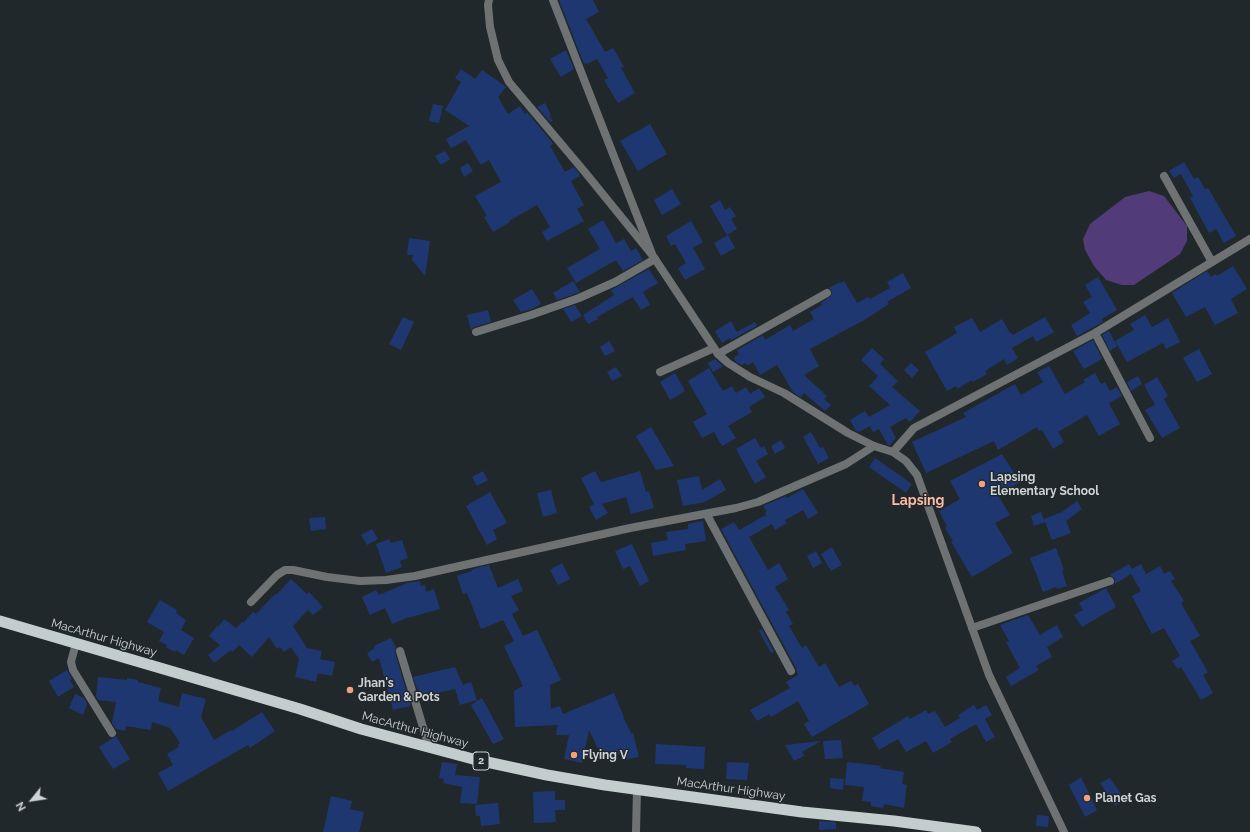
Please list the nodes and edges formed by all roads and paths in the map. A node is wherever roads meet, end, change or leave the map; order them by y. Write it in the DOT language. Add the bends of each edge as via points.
graph roads {
  1 [pos="489,0"];
  2 [pos="553,0"];
  3 [pos="1164,176"];
  4 [pos="1250,239"];
  5 [pos="654,258"];
  6 [pos="1212,262"];
  7 [pos="827,293"];
  8 [pos="476,332"];
  9 [pos="1095,333"];
  10 [pos="716,351"];
  11 [pos="660,372"];
  12 [pos="1150,438"];
  13 [pos="874,446"];
  14 [pos="893,452"];
  15 [pos="707,515"];
  16 [pos="1110,580"];
  17 [pos="251,602"];
  18 [pos="0,621"];
  19 [pos="972,628"];
  20 [pos="76,643"];
  21 [pos="400,651"];
  22 [pos="791,671"];
  23 [pos="112,732"];
  24 [pos="429,747"];
  25 [pos="637,789"];
  26 [pos="636,832"];
  27 [pos="976,832"];
  28 [pos="1064,832"];
  1 -- 5 [label="street" via="490,27 498,60 509,82"];
  2 -- 5 [label="street"];
  3 -- 6 [label="street"];
  4 -- 6 [label="street"];
  5 -- 8 [label="street" via="615,282 579,298"];
  5 -- 10 [label="street"];
  6 -- 9 [label="street"];
  7 -- 10 [label="street"];
  9 -- 12 [label="street"];
  9 -- 14 [label="street" via="914,428"];
  10 -- 11 [label="street"];
  10 -- 13 [label="street" via="728,363 750,377 784,393"];
  13 -- 14 [label="street"];
  13 -- 15 [label="street" via="846,464 758,502"];
  14 -- 19 [label="street" via="906,461 917,475"];
  15 -- 17 [label="street" via="630,528 415,576 386,580 360,581 285,570"];
  15 -- 22 [label="street"];
  16 -- 19 [label="street"];
  18 -- 20 [label="highway, MacArthur Highway / 2"];
  19 -- 28 [label="street" via="988,675"];
  20 -- 23 [label="street" via="71,662 73,670"];
  20 -- 24 [label="highway, MacArthur Highway / 2"];
  21 -- 24 [label="street"];
  24 -- 25 [label="highway, MacArthur Highway / 2" via="547,775"];
  25 -- 26 [label="street"];
  25 -- 27 [label="highway, MacArthur Highway / 2" via="802,812"];
}
